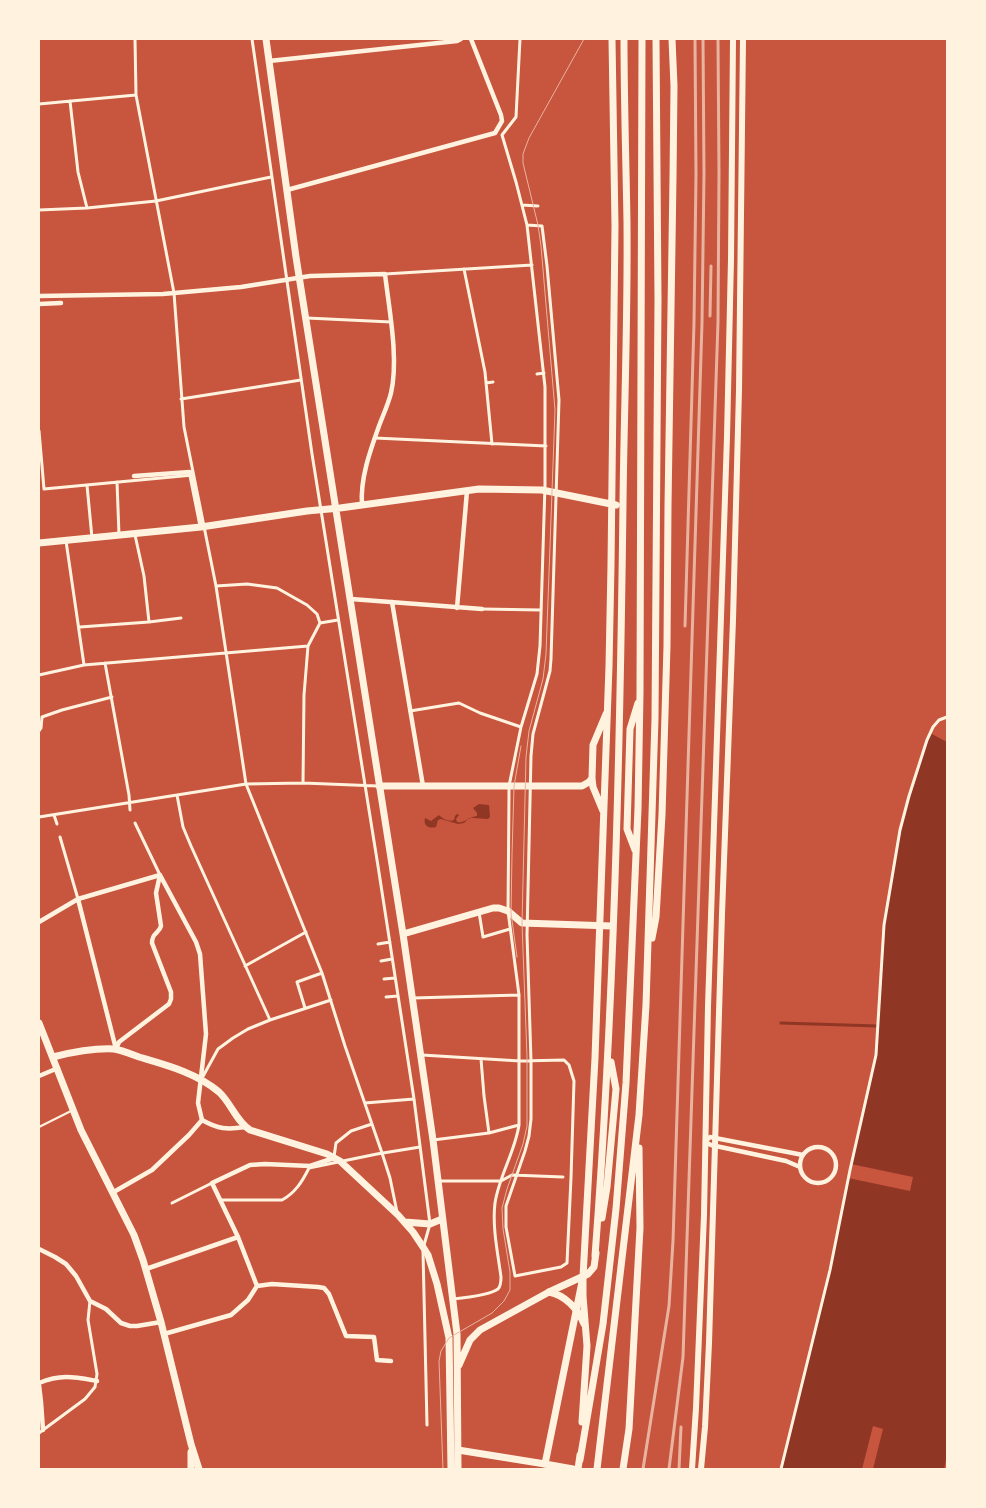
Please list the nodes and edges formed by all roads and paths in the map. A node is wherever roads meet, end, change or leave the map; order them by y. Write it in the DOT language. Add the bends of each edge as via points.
graph roads {
  1 [pos="135,39"];
  2 [pos="252,39"];
  3 [pos="266,39"];
  4 [pos="461,39"];
  5 [pos="471,39"];
  6 [pos="520,39"];
  7 [pos="612,39"];
  8 [pos="624,39"];
  9 [pos="642,39"];
  10 [pos="656,39"];
  11 [pos="672,39"];
  12 [pos="733,39"];
  13 [pos="743,39"];
  14 [pos="269,61"];
  15 [pos="136,95"];
  16 [pos="70,102"];
  17 [pos="39,104"];
  18 [pos="271,177"];
  19 [pos="286,190"];
  20 [pos="156,201"];
  21 [pos="522,205"];
  22 [pos="538,206"];
  23 [pos="87,208"];
  24 [pos="39,210"];
  25 [pos="527,225"];
  26 [pos="532,265"];
  27 [pos="464,269"];
  28 [pos="385,274"];
  29 [pos="300,277"];
  30 [pos="287,280"];
  31 [pos="174,293"];
  32 [pos="39,296"];
  33 [pos="61,303"];
  34 [pos="39,304"];
  35 [pos="307,318"];
  36 [pos="392,322"];
  37 [pos="537,374"];
  38 [pos="544,374"];
  39 [pos="301,380"];
  40 [pos="493,382"];
  41 [pos="486,383"];
  42 [pos="181,398"];
  43 [pos="39,431"];
  44 [pos="375,438"];
  45 [pos="492,444"];
  46 [pos="546,446"];
  47 [pos="192,475"];
  48 [pos="134,476"];
  49 [pos="117,482"];
  50 [pos="87,485"];
  51 [pos="467,490"];
  52 [pos="545,491"];
  53 [pos="557,493"];
  54 [pos="612,504"];
  55 [pos="362,505"];
  56 [pos="623,505"];
  57 [pos="336,508"];
  58 [pos="321,510"];
  59 [pos="202,527"];
  60 [pos="135,534"];
  61 [pos="119,536"];
  62 [pos="92,538"];
  63 [pos="66,540"];
  64 [pos="39,543"];
  65 [pos="216,586"];
  66 [pos="351,599"];
  67 [pos="392,602"];
  68 [pos="457,608"];
  69 [pos="482,609"];
  70 [pos="542,610"];
  71 [pos="181,618"];
  72 [pos="338,620"];
  73 [pos="149,622"];
  74 [pos="320,622"];
  75 [pos="80,627"];
  76 [pos="308,646"];
  77 [pos="227,654"];
  78 [pos="105,663"];
  79 [pos="84,666"];
  80 [pos="39,675"];
  81 [pos="640,693"];
  82 [pos="112,697"];
  83 [pos="410,710"];
  84 [pos="608,710"];
  85 [pos="947,717"];
  86 [pos="521,727"];
  87 [pos="39,731"];
  88 [pos="592,778"];
  89 [pos="303,783"];
  90 [pos="246,784"];
  91 [pos="365,786"];
  92 [pos="380,786"];
  93 [pos="423,786"];
  94 [pos="509,786"];
  95 [pos="530,786"];
  96 [pos="177,795"];
  97 [pos="130,803"];
  98 [pos="130,810"];
  99 [pos="604,812"];
  100 [pos="54,815"];
  101 [pos="39,817"];
  102 [pos="135,823"];
  103 [pos="57,824"];
  104 [pos="60,837"];
  105 [pos="636,854"];
  106 [pos="160,875"];
  107 [pos="78,899"];
  108 [pos="508,911"];
  109 [pos="479,912"];
  110 [pos="39,922"];
  111 [pos="527,923"];
  112 [pos="599,926"];
  113 [pos="612,926"];
  114 [pos="510,929"];
  115 [pos="306,932"];
  116 [pos="403,934"];
  117 [pos="390,942"];
  118 [pos="378,944"];
  119 [pos="648,956"];
  120 [pos="393,959"];
  121 [pos="381,961"];
  122 [pos="245,966"];
  123 [pos="322,972"];
  124 [pos="396,978"];
  125 [pos="384,979"];
  126 [pos="519,995"];
  127 [pos="398,996"];
  128 [pos="386,997"];
  129 [pos="412,998"];
  130 [pos="331,1000"];
  131 [pos="305,1008"];
  132 [pos="270,1020"];
  133 [pos="39,1023"];
  134 [pos="116,1049"];
  135 [pos="421,1055"];
  136 [pos="53,1056"];
  137 [pos="481,1059"];
  138 [pos="520,1061"];
  139 [pos="531,1061"];
  140 [pos="58,1068"];
  141 [pos="39,1076"];
  142 [pos="201,1081"];
  143 [pos="414,1098"];
  144 [pos="365,1103"];
  145 [pos="73,1110"];
  146 [pos="638,1115"];
  147 [pos="202,1120"];
  148 [pos="372,1124"];
  149 [pos="519,1125"];
  150 [pos="39,1126"];
  151 [pos="245,1127"];
  152 [pos="489,1133"];
  153 [pos="715,1138"];
  154 [pos="433,1140"];
  155 [pos="705,1142"];
  156 [pos="714,1146"];
  157 [pos="420,1147"];
  158 [pos="382,1153"];
  159 [pos="803,1155"];
  160 [pos="337,1160"];
  161 [pos="310,1167"];
  162 [pos="800,1167"];
  163 [pos="516,1175"];
  164 [pos="562,1177"];
  165 [pos="438,1181"];
  166 [pos="501,1181"];
  167 [pos="212,1183"];
  168 [pos="112,1193"];
  169 [pos="222,1200"];
  170 [pos="172,1203"];
  171 [pos="398,1215"];
  172 [pos="442,1219"];
  173 [pos="404,1222"];
  174 [pos="430,1224"];
  175 [pos="238,1237"];
  176 [pos="423,1247"];
  177 [pos="39,1249"];
  178 [pos="146,1269"];
  179 [pos="583,1277"];
  180 [pos="257,1286"];
  181 [pos="549,1292"];
  182 [pos="452,1299"];
  183 [pos="90,1301"];
  184 [pos="576,1311"];
  185 [pos="161,1322"];
  186 [pos="586,1330"];
  187 [pos="164,1334"];
  188 [pos="391,1361"];
  189 [pos="458,1368"];
  190 [pos="97,1381"];
  191 [pos="39,1384"];
  192 [pos="427,1425"];
  193 [pos="41,1432"];
  194 [pos="191,1444"];
  195 [pos="458,1450"];
  196 [pos="580,1460"];
  197 [pos="545,1464"];
  198 [pos="598,1466"];
  199 [pos="191,1469"];
  200 [pos="199,1469"];
  201 [pos="451,1469"];
  202 [pos="458,1469"];
  203 [pos="573,1469"];
  204 [pos="578,1469"];
  205 [pos="623,1469"];
  206 [pos="692,1469"];
  207 [pos="701,1469"];
  208 [pos="781,1469"];
  1 -- 15 [label="street"];
  2 -- 18 [label="street"];
  3 -- 14 [label="main road"];
  4 -- 14 [label="street"];
  5 -- 19 [label="street" via="502,115 501,125 495,133"];
  6 -- 21 [label="street" via="516,118 502,136"];
  7 -- 54 [label="main road" via="615,226"];
  8 -- 56 [label="main road" via="627,233"];
  9 -- 81 [label="main road"];
  10 -- 119 [label="main road" via="655,720"];
  11 -- 119 [label="main road" via="674,178 668,646 656,918"];
  12 -- 155 [label="main road" via="728,417"];
  13 -- 153 [label="main road" via="737,474"];
  14 -- 19 [label="main road"];
  15 -- 16 [label="street"];
  15 -- 20 [label="street"];
  16 -- 17 [label="street"];
  16 -- 23 [label="street" via="78,172"];
  18 -- 20 [label="street"];
  18 -- 30 [label="street"];
  19 -- 29 [label="main road"];
  20 -- 23 [label="street"];
  20 -- 31 [label="street"];
  21 -- 22 [label="street"];
  21 -- 25 [label="street"];
  23 -- 24 [label="street"];
  25 -- 26 [label="street"];
  25 -- 53 [label="street" via="542,226 548,266 558,393"];
  26 -- 27 [label="street"];
  26 -- 38 [label="street"];
  27 -- 28 [label="street"];
  27 -- 41 [label="street"];
  28 -- 29 [label="street"];
  28 -- 36 [label="street"];
  29 -- 30 [label="street"];
  29 -- 35 [label="main road"];
  30 -- 31 [label="street"];
  30 -- 39 [label="street"];
  31 -- 32 [label="street"];
  31 -- 42 [label="street"];
  33 -- 34 [label="street"];
  35 -- 36 [label="street"];
  35 -- 57 [label="main road"];
  36 -- 44 [label="street" via="392,387"];
  37 -- 38 [label="street"];
  38 -- 46 [label="street"];
  39 -- 42 [label="street"];
  39 -- 58 [label="street"];
  40 -- 41 [label="street"];
  41 -- 45 [label="street"];
  42 -- 47 [label="street"];
  43 -- 50 [label="street" via="44,489"];
  44 -- 45 [label="street"];
  44 -- 55 [label="street" via="365,472"];
  45 -- 46 [label="street"];
  46 -- 52 [label="street"];
  47 -- 48 [label="street" via="190,472"];
  47 -- 49 [label="street"];
  47 -- 59 [label="street"];
  49 -- 50 [label="street"];
  49 -- 61 [label="street"];
  50 -- 62 [label="street"];
  51 -- 52 [label="main road"];
  51 -- 55 [label="main road"];
  51 -- 68 [label="street"];
  52 -- 53 [label="main road"];
  52 -- 70 [label="street"];
  53 -- 54 [label="main road"];
  53 -- 95 [label="street" via="550,665 533,734"];
  54 -- 56 [label="main road"];
  54 -- 84 [label="main road"];
  55 -- 57 [label="main road"];
  56 -- 113 [label="main road"];
  57 -- 58 [label="main road"];
  57 -- 66 [label="main road"];
  58 -- 59 [label="main road"];
  58 -- 72 [label="street"];
  59 -- 60 [label="main road"];
  59 -- 65 [label="street"];
  60 -- 61 [label="main road"];
  60 -- 73 [label="street"];
  61 -- 62 [label="main road"];
  62 -- 63 [label="main road"];
  63 -- 64 [label="main road"];
  63 -- 75 [label="street"];
  65 -- 74 [label="street" via="247,584 276,588 307,605"];
  65 -- 77 [label="street"];
  66 -- 67 [label="street"];
  66 -- 92 [label="main road"];
  67 -- 68 [label="street"];
  67 -- 83 [label="street"];
  68 -- 69 [label="street"];
  69 -- 70 [label="street"];
  70 -- 86 [label="street" via="537,674"];
  71 -- 73 [label="street"];
  72 -- 74 [label="street"];
  72 -- 91 [label="street"];
  73 -- 75 [label="street"];
  74 -- 76 [label="street"];
  75 -- 79 [label="street"];
  76 -- 77 [label="street"];
  76 -- 89 [label="street"];
  77 -- 78 [label="street"];
  77 -- 90 [label="street"];
  78 -- 79 [label="street"];
  78 -- 82 [label="street"];
  79 -- 80 [label="street"];
  81 -- 105 [label="main road"];
  81 -- 105 [label="main road" via="630,729 627,829"];
  82 -- 87 [label="street" via="42,717"];
  82 -- 97 [label="street"];
  83 -- 86 [label="street" via="460,703"];
  83 -- 93 [label="street"];
  84 -- 88 [label="main road" via="593,745"];
  84 -- 99 [label="main road"];
  85 -- 208 [label="street" via="939,720 927,740 900,830 884,926 876,1055 830,1270"];
  86 -- 94 [label="street"];
  88 -- 95 [label="main road" via="582,786"];
  88 -- 99 [label="main road"];
  89 -- 90 [label="street"];
  89 -- 91 [label="street"];
  90 -- 96 [label="street"];
  90 -- 115 [label="street"];
  91 -- 92 [label="street"];
  91 -- 117 [label="street"];
  92 -- 93 [label="main road"];
  92 -- 116 [label="main road"];
  93 -- 94 [label="main road"];
  94 -- 95 [label="main road"];
  94 -- 108 [label="street"];
  95 -- 111 [label="street"];
  96 -- 97 [label="street"];
  96 -- 122 [label="street" via="183,826"];
  97 -- 98 [label="street"];
  97 -- 100 [label="street"];
  99 -- 112 [label="main road"];
  100 -- 101 [label="street"];
  100 -- 103 [label="street"];
  102 -- 106 [label="street"];
  104 -- 107 [label="street"];
  105 -- 196 [label="main road" via="626,1083 616,1209 603,1324"];
  106 -- 107 [label="street"];
  106 -- 134 [label="street" via="156,893 161,926 152,943 171,999 169,1004 119,1042"];
  106 -- 142 [label="street" via="200,954 206,1034"];
  107 -- 110 [label="street"];
  107 -- 134 [label="street"];
  108 -- 109 [label="main road" via="493,908"];
  108 -- 111 [label="main road" via="522,923"];
  108 -- 114 [label="street"];
  109 -- 114 [label="street" via="483,937"];
  109 -- 116 [label="main road"];
  111 -- 112 [label="main road"];
  111 -- 139 [label="street"];
  112 -- 113 [label="main road"];
  112 -- 179 [label="main road"];
  113 -- 179 [label="main road" via="605,1126 595,1256 594,1267"];
  114 -- 126 [label="street"];
  115 -- 122 [label="street"];
  115 -- 123 [label="street"];
  116 -- 129 [label="main road"];
  117 -- 118 [label="street"];
  117 -- 120 [label="street"];
  119 -- 146 [label="main road"];
  120 -- 121 [label="street"];
  120 -- 124 [label="street"];
  122 -- 132 [label="street"];
  123 -- 130 [label="street"];
  123 -- 131 [label="street" via="297,982"];
  124 -- 125 [label="street"];
  124 -- 127 [label="street"];
  126 -- 129 [label="street"];
  126 -- 138 [label="street"];
  127 -- 128 [label="street"];
  127 -- 143 [label="street"];
  129 -- 135 [label="main road"];
  130 -- 131 [label="street"];
  130 -- 144 [label="street"];
  131 -- 132 [label="street"];
  132 -- 142 [label="street" via="248,1029 218,1049"];
  133 -- 136 [label="main road"];
  134 -- 136 [label="main road"];
  134 -- 142 [label="main road" via="178,1069"];
  135 -- 137 [label="street"];
  135 -- 154 [label="main road"];
  136 -- 140 [label="main road"];
  137 -- 138 [label="street"];
  137 -- 152 [label="street"];
  138 -- 139 [label="street"];
  138 -- 149 [label="street"];
  139 -- 163 [label="street" via="531,1127"];
  139 -- 163 [label="street" via="564,1060 574,1081 567,1263 561,1267 515,1276 506,1214"];
  140 -- 141 [label="street"];
  140 -- 145 [label="main road"];
  142 -- 147 [label="street" via="198,1103"];
  142 -- 151 [label="main road" via="221,1094"];
  143 -- 144 [label="street"];
  143 -- 157 [label="street"];
  144 -- 148 [label="street"];
  145 -- 150 [label="lane"];
  145 -- 168 [label="main road"];
  146 -- 198 [label="main road"];
  146 -- 205 [label="main road" via="640,1228 629,1429"];
  147 -- 151 [label="street" via="230,1130"];
  147 -- 168 [label="street" via="152,1170"];
  148 -- 158 [label="street"];
  148 -- 160 [label="street" via="351,1130 336,1143"];
  149 -- 152 [label="street"];
  149 -- 166 [label="street"];
  151 -- 160 [label="main road"];
  152 -- 154 [label="street"];
  153 -- 155 [label="street" via="710,1137"];
  153 -- 156 [label="main road"];
  153 -- 159 [label="street"];
  154 -- 165 [label="main road"];
  155 -- 156 [label="street"];
  155 -- 206 [label="main road"];
  156 -- 162 [label="street" via="786,1161"];
  156 -- 207 [label="main road" via="709,1352"];
  157 -- 158 [label="street"];
  157 -- 174 [label="street"];
  158 -- 160 [label="street"];
  158 -- 171 [label="street"];
  159 -- 162 [label="street"];
  159 -- 162 [label="street" via="811,1148 827,1150 834,1158 835,1169 825,1182 814,1182 804,1177"];
  160 -- 161 [label="street"];
  160 -- 171 [label="main road"];
  161 -- 167 [label="street" via="250,1165"];
  161 -- 169 [label="street" via="300,1185 282,1200"];
  163 -- 164 [label="street"];
  163 -- 166 [label="street"];
  165 -- 166 [label="street"];
  165 -- 172 [label="main road"];
  166 -- 182 [label="street" via="495,1205 501,1284 492,1292"];
  167 -- 169 [label="street"];
  167 -- 170 [label="street"];
  168 -- 178 [label="main road" via="134,1235"];
  169 -- 175 [label="street"];
  171 -- 173 [label="main road"];
  172 -- 174 [label="main road"];
  172 -- 182 [label="main road"];
  173 -- 174 [label="main road"];
  173 -- 176 [label="main road"];
  174 -- 176 [label="street"];
  175 -- 178 [label="street"];
  175 -- 180 [label="street"];
  176 -- 192 [label="street"];
  176 -- 201 [label="main road" via="437,1284 449,1338"];
  177 -- 183 [label="street" via="66,1264"];
  178 -- 185 [label="main road"];
  179 -- 181 [label="main road"];
  179 -- 184 [label="main road"];
  179 -- 186 [label="main road"];
  180 -- 187 [label="street" via="248,1300 230,1315"];
  180 -- 188 [label="street" via="324,1288 346,1336 374,1337 377,1360"];
  181 -- 184 [label="main road" via="560,1295"];
  181 -- 189 [label="main road" via="480,1330 470,1340"];
  182 -- 189 [label="main road"];
  183 -- 185 [label="street" via="125,1325"];
  183 -- 190 [label="street" via="88,1320"];
  184 -- 186 [label="main road"];
  184 -- 197 [label="main road"];
  185 -- 187 [label="main road"];
  186 -- 196 [label="main road"];
  187 -- 194 [label="main road"];
  189 -- 195 [label="main road"];
  190 -- 191 [label="street" via="57,1377"];
  190 -- 193 [label="street" via="85,1399"];
  191 -- 193 [label="street"];
  194 -- 199 [label="main road"];
  194 -- 200 [label="main road"];
  195 -- 197 [label="main road"];
  195 -- 202 [label="main road"];
  196 -- 204 [label="main road"];
  197 -- 203 [label="main road"];
}
